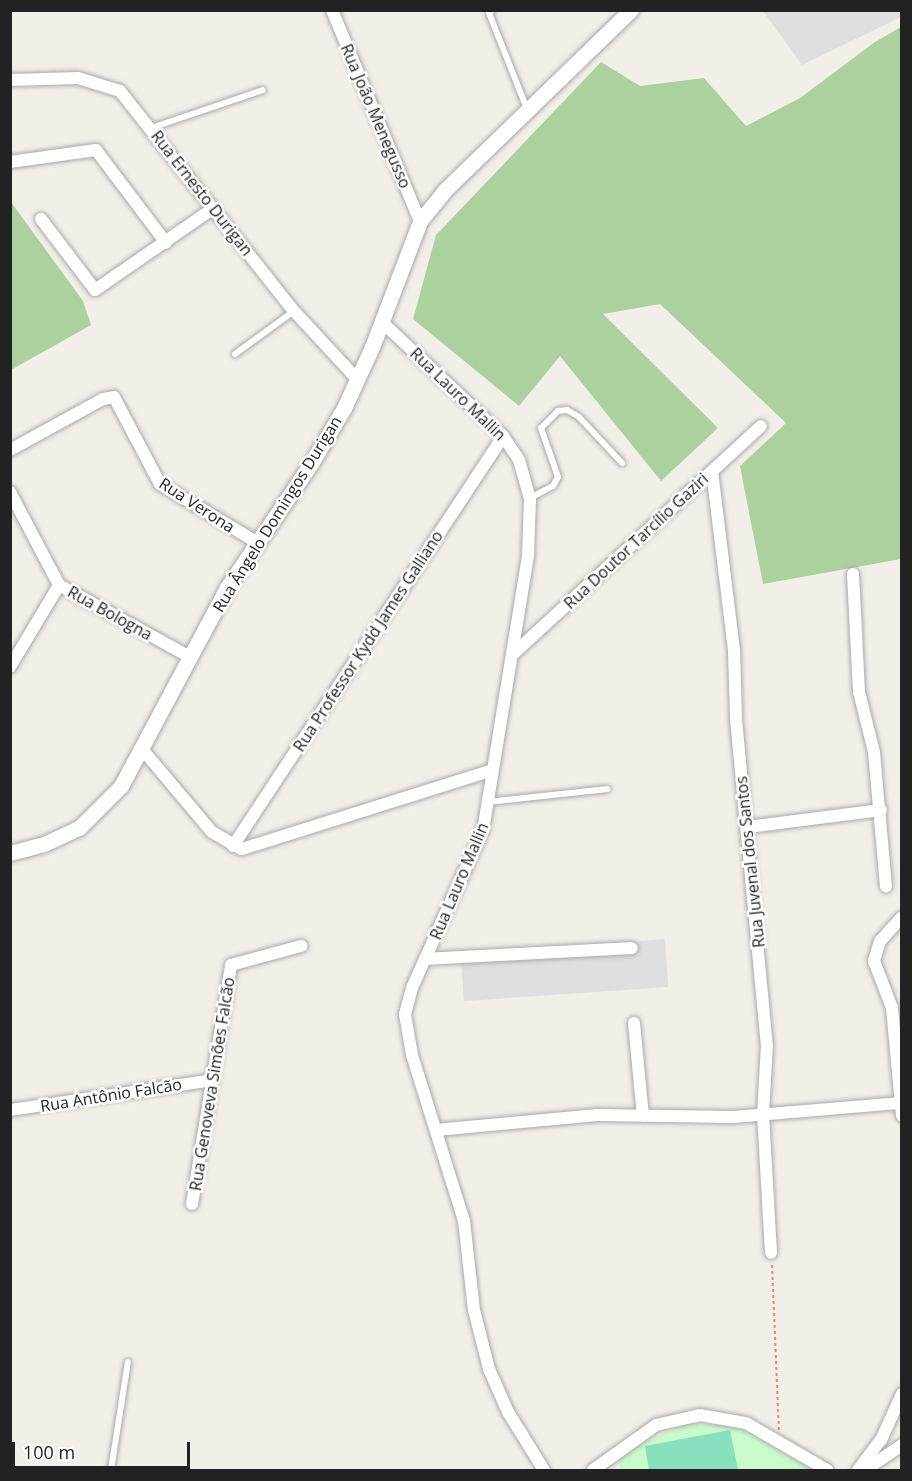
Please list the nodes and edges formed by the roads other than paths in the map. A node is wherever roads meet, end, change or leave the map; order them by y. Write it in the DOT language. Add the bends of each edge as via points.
graph roads {
  1 [pos="332,10"];
  2 [pos="492,10"];
  3 [pos="631,10"];
  4 [pos="10,80"];
  5 [pos="262,90"];
  6 [pos="527,110"];
  7 [pos="152,128"];
  8 [pos="10,162"];
  9 [pos="209,207"];
  10 [pos="41,219"];
  11 [pos="420,221"];
  12 [pos="164,240"];
  13 [pos="294,311"];
  14 [pos="382,322"];
  15 [pos="235,354"];
  16 [pos="358,380"];
  17 [pos="761,426"];
  18 [pos="503,436"];
  19 [pos="10,450"];
  20 [pos="622,463"];
  21 [pos="712,471"];
  22 [pos="10,492"];
  23 [pos="530,499"];
  24 [pos="256,542"];
  25 [pos="853,574"];
  26 [pos="60,585"];
  27 [pos="512,655"];
  28 [pos="190,657"];
  29 [pos="10,667"];
  30 [pos="142,749"];
  31 [pos="493,770"];
  32 [pos="607,789"];
  33 [pos="488,802"];
  34 [pos="881,810"];
  35 [pos="748,827"];
  36 [pos="233,846"];
  37 [pos="10,853"];
  38 [pos="886,886"];
  39 [pos="902,918"];
  40 [pos="301,946"];
  41 [pos="632,948"];
  42 [pos="425,958"];
  43 [pos="634,1023"];
  44 [pos="212,1080"];
  45 [pos="900,1103"];
  46 [pos="10,1110"];
  47 [pos="763,1114"];
  48 [pos="643,1116"];
  49 [pos="902,1116"];
  50 [pos="436,1130"];
  51 [pos="192,1204"];
  52 [pos="771,1253"];
  53 [pos="128,1362"];
  54 [pos="902,1394"];
  55 [pos="902,1445"];
  56 [pos="598,1469"];
  57 [pos="111,1470"];
  58 [pos="544,1470"];
  59 [pos="827,1470"];
  60 [pos="858,1470"];
  61 [pos="865,1470"];
  1 -- 11 [label="street, Rua João Menegusso"];
  2 -- 6 [label="lane" via="489,13"];
  3 -- 6 [label="street, Rua Ângelo Domingos Durigan"];
  4 -- 7 [label="street, Rua Ernesto Durigan" via="78,78 109,85 120,91"];
  5 -- 7 [label="lane"];
  6 -- 11 [label="street, Rua Ângelo Domingos Durigan" via="444,191"];
  7 -- 9 [label="street, Rua Ernesto Durigan"];
  8 -- 12 [label="street" via="96,150"];
  9 -- 12 [label="street"];
  9 -- 13 [label="street, Rua Ernesto Durigan"];
  10 -- 12 [label="street" via="94,290"];
  11 -- 14 [label="street, Rua Ângelo Domingos Durigan"];
  13 -- 15 [label="lane"];
  13 -- 16 [label="street, Rua Ernesto Durigan"];
  14 -- 16 [label="street, Rua Ângelo Domingos Durigan"];
  14 -- 18 [label="street, Rua Lauro Mallin"];
  16 -- 24 [label="street, Rua Ângelo Domingos Durigan" via="312,462"];
  17 -- 21 [label="street, Rua Doutor Tarcílio Gaziri"];
  18 -- 23 [label="street, Rua Lauro Mallin" via="519,460"];
  18 -- 36 [label="street, Rua Professor Kydd James Galliano"];
  19 -- 24 [label="street, Rua Verona" via="103,399 114,397 160,484"];
  20 -- 23 [label="lane" via="579,417 567,410 558,411 541,428 558,477 553,486"];
  21 -- 27 [label="street, Rua Doutor Tarcílio Gaziri"];
  21 -- 35 [label="street, Rua Juvenal dos Santos" via="732,633 735,719"];
  22 -- 26 [label="street, Rua Bologna"];
  23 -- 27 [label="street, Rua Lauro Mallin" via="528,556"];
  24 -- 28 [label="street, Rua Ângelo Domingos Durigan"];
  25 -- 34 [label="street" via="859,629 859,692 872,741"];
  26 -- 28 [label="street, Rua Bologna"];
  26 -- 29 [label="street"];
  27 -- 31 [label="street, Rua Lauro Mallin"];
  28 -- 30 [label="street, Rua Ângelo Domingos Durigan"];
  30 -- 36 [label="street" via="212,832"];
  30 -- 37 [label="street, Rua Ângelo Domingos Durigan" via="107,803 79,828 44,844"];
  31 -- 33 [label="street, Rua Lauro Mallin"];
  31 -- 36 [label="street" via="250,847"];
  32 -- 33 [label="lane"];
  33 -- 42 [label="street, Rua Lauro Mallin" via="480,840"];
  34 -- 35 [label="street"];
  34 -- 38 [label="street"];
  35 -- 47 [label="street, Rua Juvenal dos Santos" via="767,1045"];
  39 -- 45 [label="street" via="880,941 874,961 892,1008"];
  40 -- 44 [label="street, Rua Genoveva Simões Falcão" via="231,965"];
  41 -- 42 [label="street"];
  42 -- 50 [label="street, Rua Lauro Mallin" via="407,1001 406,1027"];
  43 -- 48 [label="street"];
  44 -- 46 [label="street, Rua Antônio Falcão"];
  44 -- 51 [label="street, Rua Genoveva Simões Falcão"];
  45 -- 47 [label="street"];
  45 -- 49 [label="street"];
  47 -- 48 [label="street"];
  47 -- 52 [label="street, Rua Juvenal dos Santos"];
  48 -- 50 [label="street" via="597,1115"];
  50 -- 58 [label="street, Rua Lauro Mallin" via="464,1221 474,1310 489,1368 508,1412"];
  53 -- 57 [label="lane"];
  54 -- 60 [label="street" via="881,1440"];
  55 -- 61 [label="street"];
  56 -- 59 [label="street" via="644,1432 683,1416 734,1419"];
}
